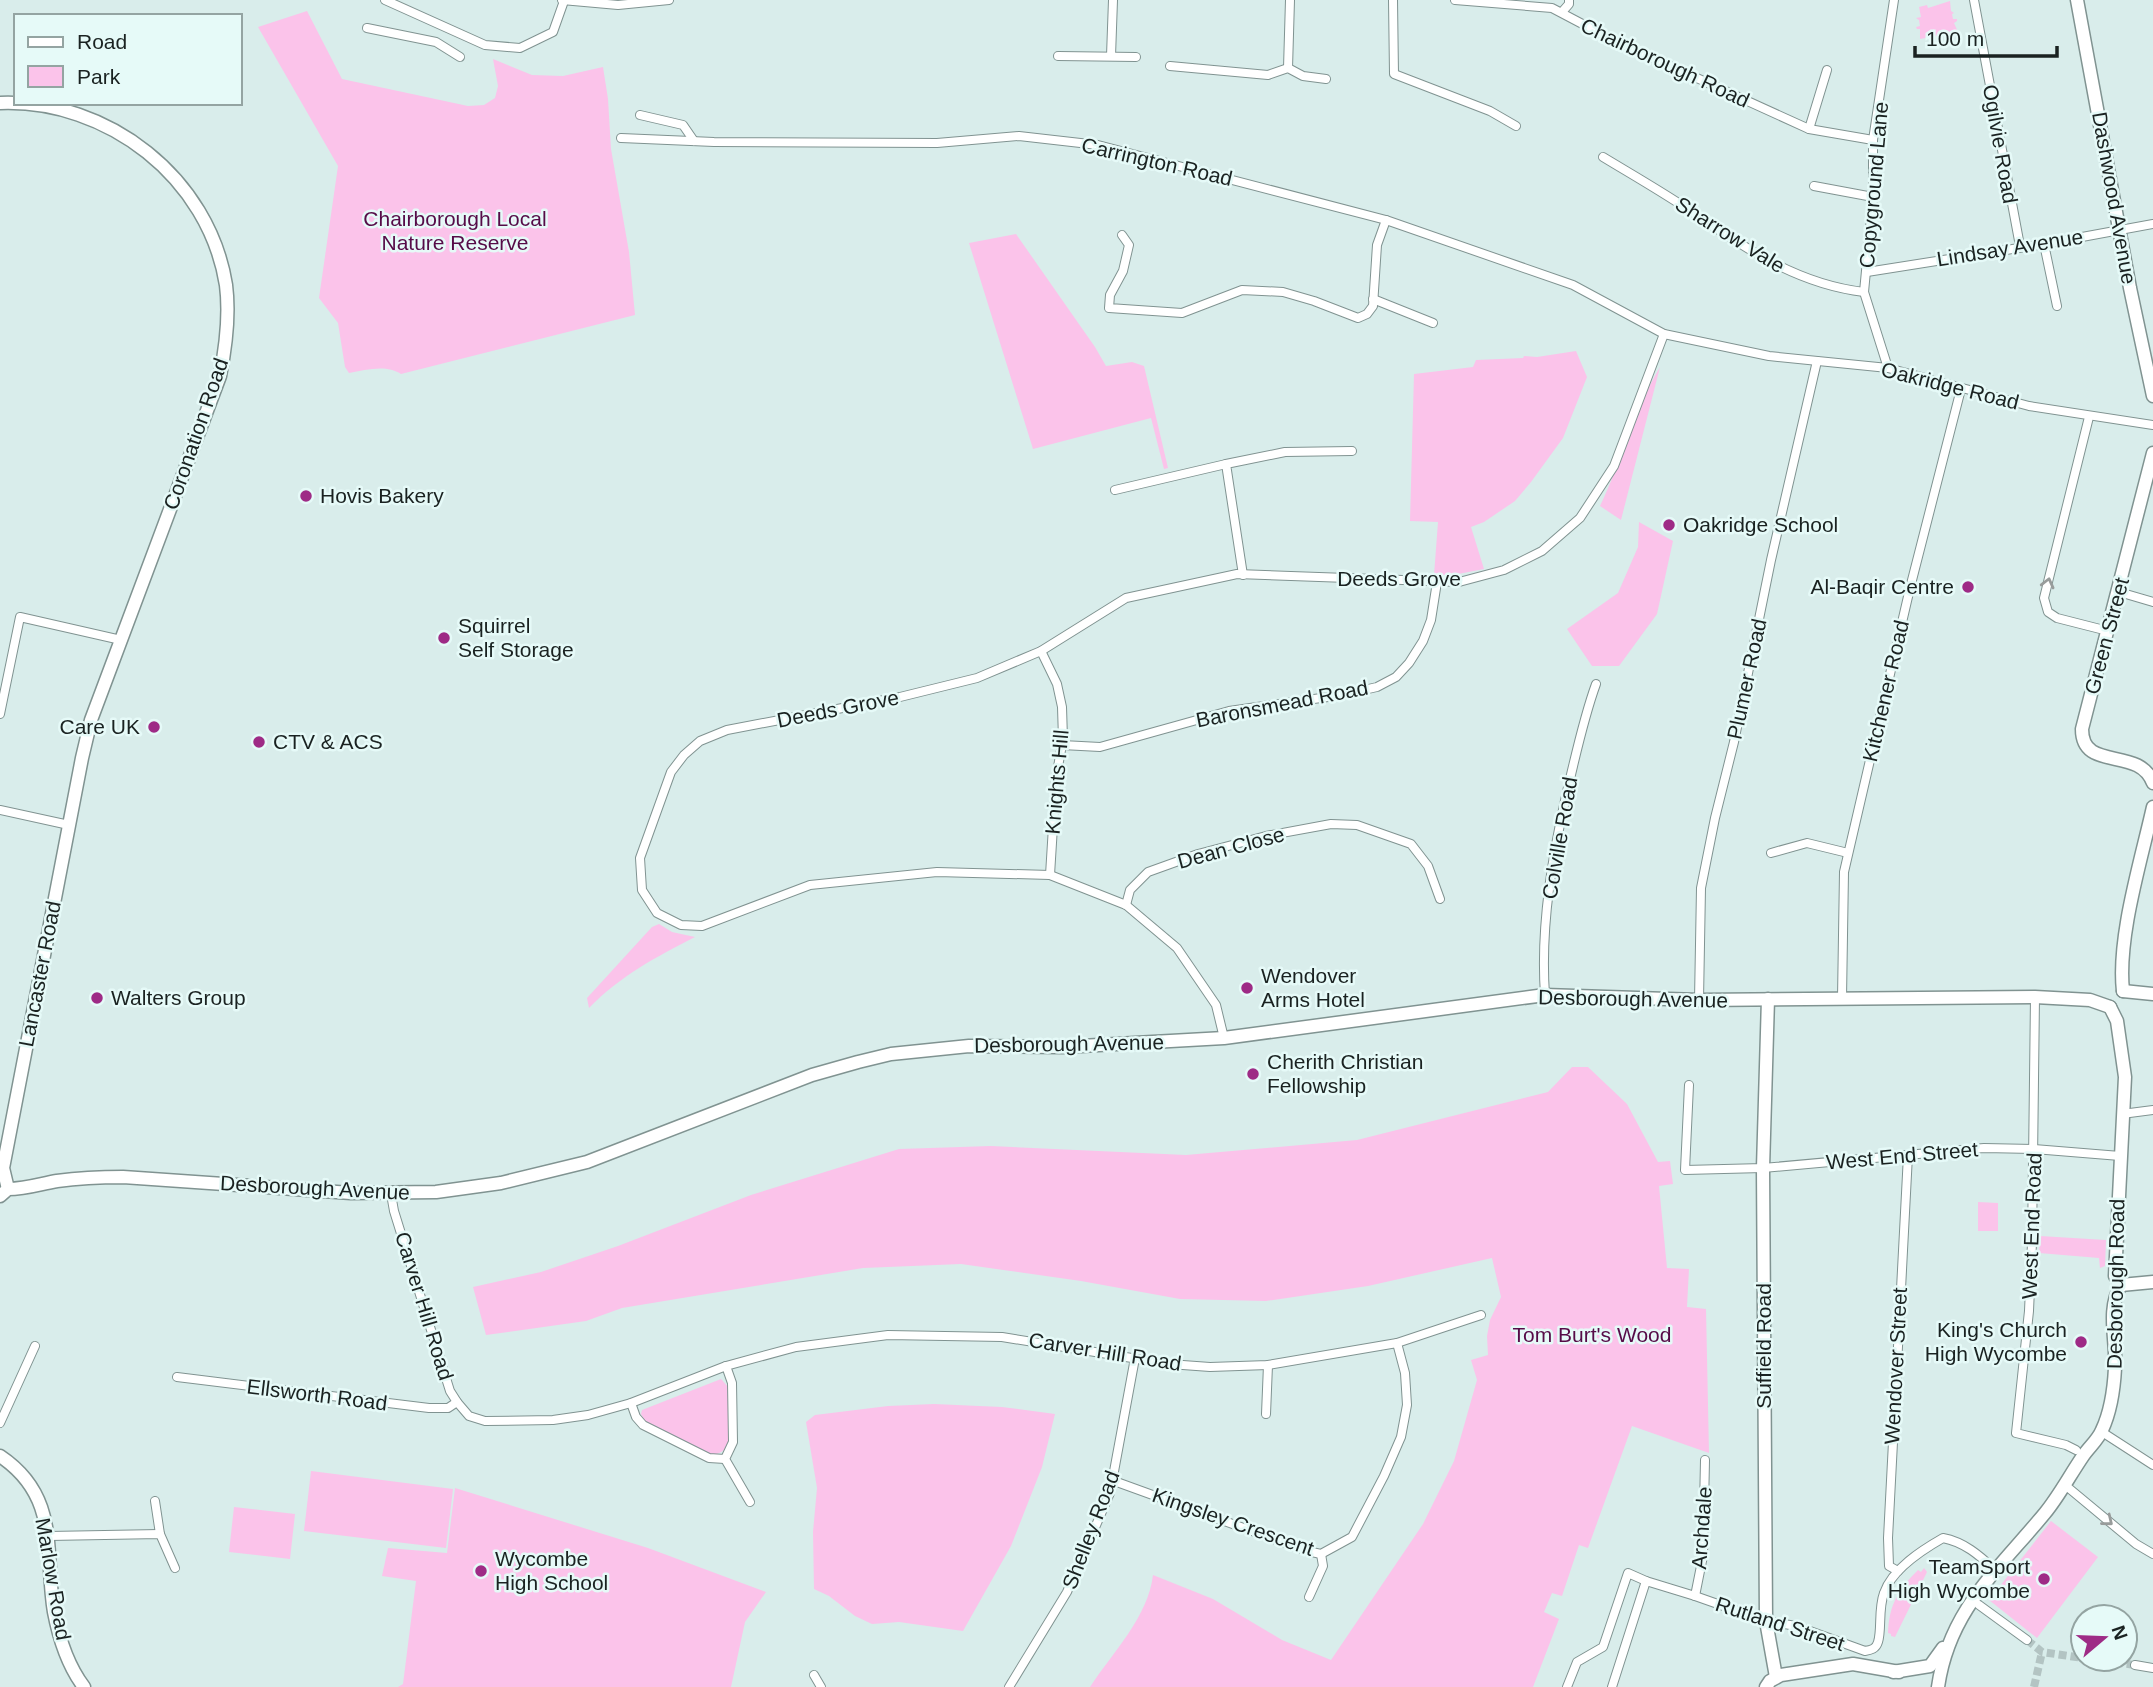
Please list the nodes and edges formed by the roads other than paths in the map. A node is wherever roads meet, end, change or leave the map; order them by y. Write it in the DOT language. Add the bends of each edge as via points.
graph roads {
  1 [pos="385,0"];
  2 [pos="563,0"];
  3 [pos="669,0"];
  4 [pos="1113,0"];
  5 [pos="1290,0"];
  6 [pos="1393,0"];
  7 [pos="1455,0"];
  8 [pos="1569,0"];
  9 [pos="1894,0"];
  10 [pos="1974,0"];
  11 [pos="2077,0"];
  12 [pos="1562,12"];
  13 [pos="441,24"];
  14 [pos="367,28"];
  15 [pos="436,42"];
  16 [pos="1058,56"];
  17 [pos="1111,56"];
  18 [pos="460,57"];
  19 [pos="1136,57"];
  20 [pos="1170,65"];
  21 [pos="1288,68"];
  22 [pos="1827,69"];
  23 [pos="1326,79"];
  24 [pos="38,105"];
  25 [pos="640,115"];
  26 [pos="1516,126"];
  27 [pos="1809,130"];
  28 [pos="621,138"];
  29 [pos="1873,140"];
  30 [pos="694,141"];
  31 [pos="1603,157"];
  32 [pos="1814,186"];
  33 [pos="1873,197"];
  34 [pos="1387,220"];
  35 [pos="2153,223"];
  36 [pos="2120,230"];
  37 [pos="1122,235"];
  38 [pos="2044,244"];
  39 [pos="2020,246"];
  40 [pos="1867,272"];
  41 [pos="1864,292"];
  42 [pos="1373,299"];
  43 [pos="2057,306"];
  44 [pos="1433,323"];
  45 [pos="1664,334"];
  46 [pos="1817,361"];
  47 [pos="1888,368"];
  48 [pos="1961,389"];
  49 [pos="2153,396"];
  50 [pos="2089,417"];
  51 [pos="2153,425"];
  52 [pos="1352,451"];
  53 [pos="2153,453"];
  54 [pos="1226,464"];
  55 [pos="1115,490"];
  56 [pos="1243,575"];
  57 [pos="1437,582"];
  58 [pos="2119,592"];
  59 [pos="2153,602"];
  60 [pos="2108,631"];
  61 [pos="121,640"];
  62 [pos="1041,651"];
  63 [pos="1595,684"];
  64 [pos="0,714"];
  65 [pos="1062,745"];
  66 [pos="82,758"];
  67 [pos="2152,778"];
  68 [pos="2153,807"];
  69 [pos="0,810"];
  70 [pos="69,825"];
  71 [pos="1771,853"];
  72 [pos="1848,853"];
  73 [pos="1050,875"];
  74 [pos="1440,899"];
  75 [pos="1126,905"];
  76 [pos="2123,991"];
  77 [pos="2153,994"];
  78 [pos="1545,995"];
  79 [pos="2035,997"];
  80 [pos="1842,998"];
  81 [pos="1768,999"];
  82 [pos="1699,1000"];
  83 [pos="2110,1007"];
  84 [pos="1224,1038"];
  85 [pos="1689,1085"];
  86 [pos="2153,1111"];
  87 [pos="2122,1114"];
  88 [pos="2034,1149"];
  89 [pos="1908,1155"];
  90 [pos="2120,1156"];
  91 [pos="1763,1168"];
  92 [pos="4,1193"];
  93 [pos="391,1194"];
  94 [pos="2125,1284"];
  95 [pos="2153,1284"];
  96 [pos="1480,1315"];
  97 [pos="1397,1343"];
  98 [pos="35,1346"];
  99 [pos="1135,1358"];
  100 [pos="1268,1365"];
  101 [pos="726,1366"];
  102 [pos="177,1377"];
  103 [pos="457,1402"];
  104 [pos="631,1403"];
  105 [pos="1266,1414"];
  106 [pos="0,1423"];
  107 [pos="2102,1432"];
  108 [pos="2076,1450"];
  109 [pos="0,1456"];
  110 [pos="725,1459"];
  111 [pos="1706,1460"];
  112 [pos="2153,1465"];
  113 [pos="1114,1482"];
  114 [pos="2065,1485"];
  115 [pos="155,1501"];
  116 [pos="750,1502"];
  117 [pos="160,1534"];
  118 [pos="49,1536"];
  119 [pos="1321,1554"];
  120 [pos="2153,1554"];
  121 [pos="1992,1567"];
  122 [pos="175,1568"];
  123 [pos="1898,1571"];
  124 [pos="1646,1581"];
  125 [pos="1695,1596"];
  126 [pos="1309,1597"];
  127 [pos="1979,1605"];
  128 [pos="1766,1622"];
  129 [pos="2028,1640"];
  130 [pos="1941,1655"];
  131 [pos="1928,1670"];
  132 [pos="1893,1672"];
  133 [pos="814,1675"];
  134 [pos="1776,1677"];
  135 [pos="75,1681"];
  136 [pos="84,1687"];
  137 [pos="821,1687"];
  138 [pos="1009,1687"];
  139 [pos="1567,1687"];
  140 [pos="1612,1687"];
  141 [pos="1766,1687"];
  142 [pos="1937,1687"];
  1 -- 13 [label="street"];
  2 -- 3 [label="street" via="618,5"];
  2 -- 13 [label="street" via="553,32 520,48 485,45"];
  4 -- 17 [label="street"];
  5 -- 21 [label="street"];
  6 -- 26 [label="street" via="1394,74 1490,111"];
  7 -- 12 [label="street, Chairborough Road"];
  8 -- 12 [label="street"];
  9 -- 29 [label="street, Copyground Lane"];
  10 -- 39 [label="street, Ogilvie Road"];
  11 -- 36 [label="street, Dashwood Avenue"];
  12 -- 27 [label="street, Chairborough Road"];
  13 -- 15 [label="street"];
  14 -- 15 [label="street"];
  15 -- 18 [label="street"];
  16 -- 17 [label="street"];
  17 -- 19 [label="street"];
  20 -- 21 [label="street" via="1268,75"];
  21 -- 23 [label="street" via="1303,76"];
  22 -- 27 [label="street"];
  24 -- 61 [label="street, Coronation Road" via="96,121 125,136 173,176 193,202 219,256 226,285 228,316 220,376"];
  25 -- 30 [label="street" via="683,125"];
  27 -- 29 [label="street, Chairborough Road"];
  28 -- 30 [label="street, Carrington Road"];
  29 -- 33 [label="street, Copyground Lane"];
  30 -- 34 [label="street, Carrington Road" via="937,143 1019,135 1098,145"];
  31 -- 41 [label="street, Sharrow Vale" via="1764,260 1807,279"];
  32 -- 33 [label="street"];
  33 -- 40 [label="street, Copyground Lane"];
  34 -- 42 [label="street" via="1377,245"];
  34 -- 45 [label="street, Carrington Road" via="1573,285"];
  35 -- 36 [label="street, Lindsay Avenue"];
  36 -- 38 [label="street, Lindsay Avenue"];
  36 -- 49 [label="street, Dashwood Avenue"];
  37 -- 42 [label="street" via="1129,246 1109,308 1182,313 1242,290 1283,292 1358,318 1367,314"];
  38 -- 39 [label="street, Lindsay Avenue"];
  38 -- 43 [label="street"];
  39 -- 40 [label="street, Lindsay Avenue"];
  40 -- 41 [label="street, Copyground Lane"];
  41 -- 47 [label="street, Copyground Lane"];
  42 -- 44 [label="street"];
  45 -- 46 [label="street, Oakridge Road"];
  45 -- 57 [label="street, Deeds Grove" via="1614,466 1580,518 1542,551 1504,570 1459,582"];
  46 -- 47 [label="street, Oakridge Road"];
  46 -- 82 [label="street, Plumer Road" via="1701,888"];
  47 -- 48 [label="street, Oakridge Road"];
  48 -- 50 [label="street, Oakridge Road"];
  48 -- 72 [label="street, Kitchener Road"];
  50 -- 51 [label="street, Oakridge Road"];
  60 -- 50 [label="street, one-way" via="2057,618 2049,612 2045,598"];
  52 -- 54 [label="street" via="1285,452"];
  53 -- 58 [label="street, Green Street"];
  54 -- 55 [label="street"];
  54 -- 56 [label="street"];
  56 -- 57 [label="street, Deeds Grove"];
  56 -- 62 [label="street, Deeds Grove" via="1126,598"];
  57 -- 65 [label="street, Baronsmead Road" via="1423,641 1396,677 1377,687 1219,713 1100,747"];
  58 -- 59 [label="street"];
  58 -- 60 [label="street, Green Street"];
  60 -- 67 [label="street, Green Street" via="2082,740 2094,754 2132,762"];
  61 -- 64 [label="street" via="20,617"];
  61 -- 66 [label="street, Coronation Road"];
  62 -- 65 [label="street, Knights Hill" via="1057,684"];
  62 -- 73 [label="street, Deeds Grove" via="977,678 727,730 700,741 671,772 640,858 642,890 657,914 681,925 702,926 810,885 937,872"];
  63 -- 78 [label="street, Colville Road" via="1554,846"];
  65 -- 73 [label="street, Knights Hill"];
  66 -- 70 [label="street, Lancaster Road"];
  68 -- 76 [label="street" via="2126,932"];
  69 -- 70 [label="street"];
  70 -- 92 [label="street, Lancaster Road" via="3,1168"];
  71 -- 72 [label="street" via="1807,843"];
  72 -- 80 [label="street, Kitchener Road"];
  73 -- 75 [label="street, Deeds Grove"];
  74 -- 75 [label="street, Dean Close" via="1428,866 1411,844 1357,825 1331,824 1266,836 1148,872 1130,890"];
  75 -- 84 [label="street, Deeds Grove" via="1177,948 1216,1005"];
  76 -- 77 [label="street"];
  76 -- 83 [label="street"];
  78 -- 82 [label="street, Desborough Avenue"];
  78 -- 84 [label="street, Desborough Avenue"];
  79 -- 80 [label="street, Desborough Avenue"];
  79 -- 83 [label="street, Desborough Avenue" via="2090,1000"];
  79 -- 88 [label="street, West End Road"];
  80 -- 81 [label="street, Desborough Avenue"];
  81 -- 82 [label="street, Desborough Avenue"];
  81 -- 91 [label="street, Suffield Road"];
  83 -- 87 [label="street, Desborough Road" via="2117,1021 2125,1077"];
  84 -- 93 [label="street, Desborough Avenue" via="1063,1047 970,1046 891,1054 812,1075 587,1162 501,1183"];
  85 -- 91 [label="street, West End Street" via="1685,1170"];
  86 -- 87 [label="street"];
  87 -- 90 [label="street, Desborough Road"];
  88 -- 89 [label="street, West End Street"];
  88 -- 90 [label="street, West End Street"];
  88 -- 108 [label="street, West End Road" via="2029,1311 2015,1433"];
  89 -- 91 [label="street, West End Street"];
  89 -- 123 [label="street, Wendover Street" via="1888,1538 1889,1566"];
  90 -- 94 [label="street, Desborough Road" via="2115,1276"];
  91 -- 128 [label="street, Suffield Road"];
  92 -- 93 [label="street, Desborough Avenue" via="54,1182 123,1177"];
  93 -- 103 [label="street, Carver Hill Road"];
  94 -- 95 [label="street"];
  94 -- 107 [label="street, Desborough Road" via="2114,1296 2115,1368"];
  96 -- 97 [label="street, Carver Hill Road"];
  97 -- 100 [label="street, Carver Hill Road"];
  97 -- 119 [label="street, Kingsley Crescent" via="1407,1405 1401,1437 1352,1537"];
  98 -- 106 [label="street"];
  99 -- 100 [label="street, Carver Hill Road" via="1210,1367"];
  99 -- 101 [label="street, Carver Hill Road" via="1002,1337 888,1335 796,1347"];
  99 -- 113 [label="street, Shelley Road"];
  100 -- 105 [label="street"];
  101 -- 104 [label="street, Carver Hill Road"];
  101 -- 110 [label="street" via="733,1383 733,1442"];
  102 -- 103 [label="street, Ellsworth Road" via="429,1408 448,1408"];
  103 -- 104 [label="street, Carver Hill Road" via="469,1416 485,1421 553,1420"];
  104 -- 110 [label="street" via="643,1425 709,1458"];
  107 -- 112 [label="street"];
  107 -- 114 [label="street, Desborough Road"];
  109 -- 118 [label="street, Marlow Road" via="37,1497"];
  110 -- 116 [label="street"];
  111 -- 125 [label="street, Archdale" via="1703,1556"];
  113 -- 119 [label="street, Kingsley Crescent"];
  113 -- 138 [label="street, Shelley Road" via="1068,1592"];
  114 -- 120 [label="street, one-way"];
  114 -- 121 [label="street, Desborough Road" via="2024,1537"];
  115 -- 117 [label="street"];
  117 -- 118 [label="street"];
  117 -- 122 [label="street"];
  118 -- 135 [label="street, Marlow Road" via="55,1613"];
  119 -- 126 [label="street" via="1324,1566"];
  121 -- 123 [label="street, Rutland Street" via="1957,1540 1943,1538"];
  121 -- 130 [label="street, Desborough Road" via="1966,1598"];
  123 -- 128 [label="street, Rutland Street" via="1884,1591 1874,1649 1865,1651 1796,1626"];
  124 -- 125 [label="street, Rutland Street"];
  124 -- 139 [label="street" via="1628,1573 1603,1647 1577,1662"];
  124 -- 140 [label="street"];
  125 -- 128 [label="street, Rutland Street"];
  127 -- 129 [label="street"];
  128 -- 134 [label="street, Suffield Road"];
  130 -- 131 [label="street"];
  130 -- 132 [label="street" via="1930,1666"];
  130 -- 142 [label="street"];
  131 -- 132 [label="street"];
  131 -- 142 [label="street"];
  132 -- 134 [label="street" via="1853,1664"];
  133 -- 137 [label="street"];
  134 -- 141 [label="street"];
  135 -- 136 [label="street, Marlow Road"];
}
